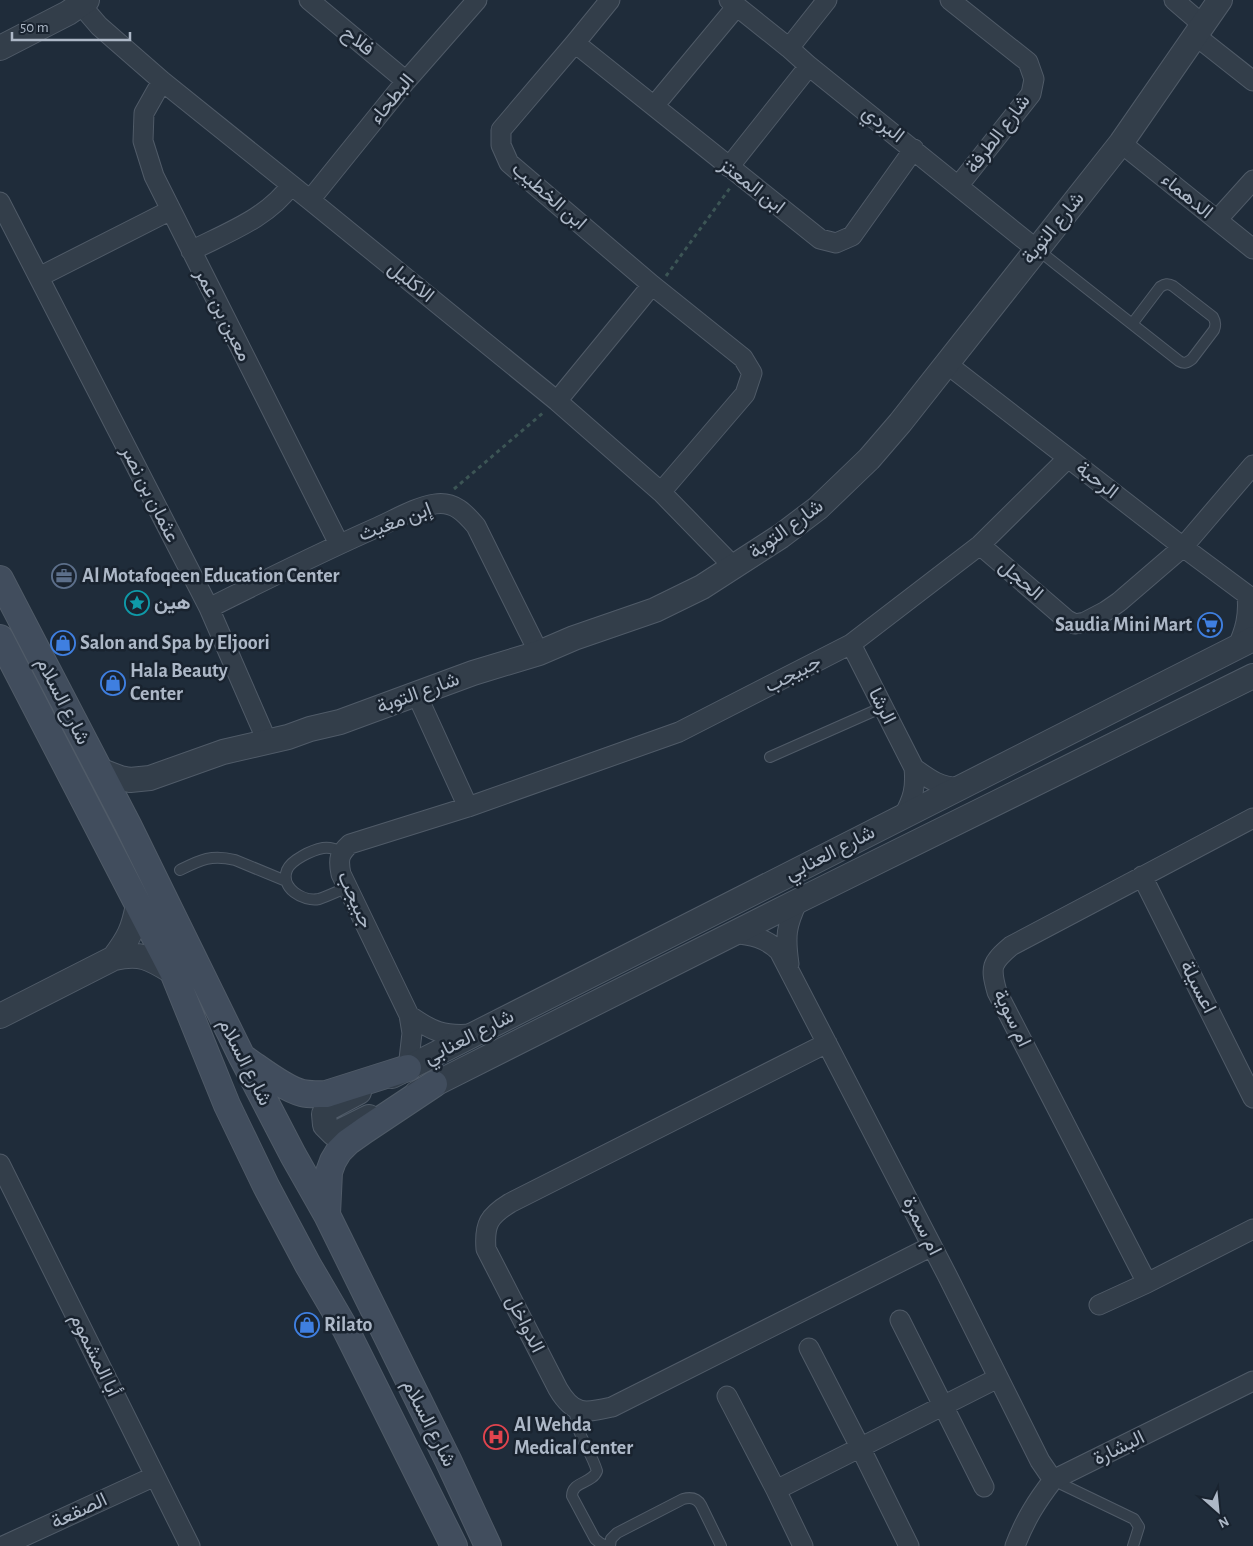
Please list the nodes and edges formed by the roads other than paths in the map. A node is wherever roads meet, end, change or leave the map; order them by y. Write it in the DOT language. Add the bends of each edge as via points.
graph roads {
  1 [pos="309,0"];
  2 [pos="476,0"];
  3 [pos="610,0"];
  4 [pos="827,0"];
  5 [pos="950,0"];
  6 [pos="1174,0"];
  7 [pos="1220,0"];
  8 [pos="84,2"];
  9 [pos="733,3"];
  10 [pos="1199,30"];
  11 [pos="575,43"];
  12 [pos="0,48"];
  13 [pos="789,48"];
  14 [pos="809,66"];
  15 [pos="162,81"];
  16 [pos="406,81"];
  17 [pos="1253,81"];
  18 [pos="654,106"];
  19 [pos="1121,143"];
  20 [pos="914,149"];
  21 [pos="734,171"];
  22 [pos="1253,180"];
  23 [pos="292,185"];
  24 [pos="959,185"];
  25 [pos="310,200"];
  26 [pos="0,202"];
  27 [pos="171,210"];
  28 [pos="1217,220"];
  29 [pos="1036,248"];
  30 [pos="1253,249"];
  31 [pos="191,251"];
  32 [pos="39,276"];
  33 [pos="655,287"];
  34 [pos="1132,324"];
  35 [pos="947,364"];
  36 [pos="557,401"];
  37 [pos="1068,458"];
  38 [pos="1253,465"];
  39 [pos="661,492"];
  40 [pos="339,544"];
  41 [pos="980,545"];
  42 [pos="1183,547"];
  43 [pos="733,566"];
  44 [pos="0,579"];
  45 [pos="1250,598"];
  46 [pos="209,608"];
  47 [pos="0,638"];
  48 [pos="851,644"];
  49 [pos="1245,644"];
  50 [pos="539,653"];
  51 [pos="1253,676"];
  52 [pos="416,693"];
  53 [pos="883,706"];
  54 [pos="267,741"];
  55 [pos="770,757"];
  56 [pos="914,768"];
  57 [pos="99,770"];
  58 [pos="150,778"];
  59 [pos="960,787"];
  60 [pos="468,807"];
  61 [pos="903,817"];
  62 [pos="1253,818"];
  63 [pos="128,825"];
  64 [pos="342,852"];
  65 [pos="180,870"];
  66 [pos="1142,876"];
  67 [pos="286,881"];
  68 [pos="348,887"];
  69 [pos="798,901"];
  70 [pos="138,905"];
  71 [pos="733,933"];
  72 [pos="114,958"];
  73 [pos="173,972"];
  74 [pos="791,973"];
  75 [pos="409,1015"];
  76 [pos="0,1016"];
  77 [pos="472,1034"];
  78 [pos="827,1042"];
  79 [pos="242,1057"];
  80 [pos="408,1068"];
  81 [pos="434,1084"];
  82 [pos="1253,1098"];
  83 [pos="0,1164"];
  84 [pos="327,1215"];
  85 [pos="1253,1229"];
  86 [pos="932,1246"];
  87 [pos="1147,1283"];
  88 [pos="1099,1305"];
  89 [pos="900,1320"];
  90 [pos="809,1348"];
  91 [pos="998,1378"];
  92 [pos="1253,1381"];
  93 [pos="727,1396"];
  94 [pos="944,1406"];
  95 [pos="575,1409"];
  96 [pos="860,1447"];
  97 [pos="155,1476"];
  98 [pos="1053,1480"];
  99 [pos="984,1486"];
  100 [pos="776,1490"];
  101 [pos="454,1544"];
  102 [pos="3,1546"];
  103 [pos="190,1546"];
  104 [pos="488,1546"];
  105 [pos="609,1546"];
  106 [pos="721,1546"];
  107 [pos="803,1546"];
  108 [pos="909,1546"];
  109 [pos="1015,1546"];
  110 [pos="1133,1546"];
  1 -- 16 [label="street, فلاح"];
  2 -- 16 [label="street, البطحاء"];
  3 -- 11 [label="street, ابن الخطيب"];
  4 -- 13 [label="street"];
  5 -- 24 [label="street, شارع الطرفة" via="1028,62 1034,78 1031,94"];
  6 -- 10 [label="street"];
  7 -- 10 [label="street, شارع التوبة"];
  8 -- 12 [label="street"];
  8 -- 15 [label="street, الاكليل" via="105,31"];
  9 -- 13 [label="street, البردي"];
  9 -- 18 [label="street"];
  10 -- 17 [label="street"];
  10 -- 19 [label="street, شارع التوبة"];
  11 -- 18 [label="street, ابن المعتز"];
  11 -- 33 [label="street, ابن الخطيب" via="501,130 501,145 509,163"];
  13 -- 14 [label="street, البردي"];
  14 -- 20 [label="street, البردي"];
  14 -- 21 [label="street"];
  15 -- 23 [label="street, الاكليل"];
  15 -- 27 [label="street, معين بن عمر" via="144,113 143,141 154,176"];
  16 -- 25 [label="street, البطحاء"];
  18 -- 21 [label="street, ابن المعتز"];
  19 -- 28 [label="street, الدهماء"];
  19 -- 29 [label="street, شارع التوبة"];
  20 -- 21 [label="street, ابن المعتز" via="852,236 836,243 820,239"];
  20 -- 24 [label="street, البردي"];
  22 -- 28 [label="street"];
  23 -- 25 [label="street, الاكليل"];
  23 -- 31 [label="street" via="262,214"];
  24 -- 29 [label="street, البردي"];
  25 -- 36 [label="street, الاكليل"];
  26 -- 32 [label="street, عثمان بن نصر"];
  27 -- 31 [label="street, معين بن عمر"];
  27 -- 32 [label="street"];
  28 -- 30 [label="street, الدهماء"];
  29 -- 34 [label="lane"];
  29 -- 35 [label="street, شارع التوبة"];
  31 -- 40 [label="street, معين بن عمر"];
  32 -- 46 [label="street, عثمان بن نصر"];
  33 -- 36 [label="street"];
  33 -- 39 [label="street, ابن الخطيب" via="743,358 752,373 745,394"];
  34 -- 34 [label="lane" via="1183,363 1192,359 1214,330 1216,321 1173,286 1164,284"];
  35 -- 37 [label="street, الرحبة"];
  35 -- 43 [label="street, شارع التوبة" via="900,423 837,491 781,536"];
  36 -- 39 [label="street, الاكليل"];
  37 -- 41 [label="street, جبيجب"];
  37 -- 42 [label="street, الرحبة"];
  38 -- 42 [label="street"];
  39 -- 43 [label="street, الاكليل"];
  40 -- 46 [label="street, إبن مغيث"];
  40 -- 50 [label="street, إبن مغيث" via="436,504 451,505 465,512 476,526"];
  41 -- 42 [label="street, الحجل" via="1075,624 1085,622 1119,602"];
  41 -- 48 [label="street, جبيجب"];
  42 -- 45 [label="street, الرحبة"];
  43 -- 50 [label="street, شارع التوبة" via="702,587 655,610"];
  44 -- 57 [label="main road, شارع السلام"];
  45 -- 49 [label="street, الرحبة"];
  46 -- 54 [label="street, عثمان بن نصر"];
  47 -- 70 [label="main road, شارع السلام"];
  48 -- 53 [label="street, الرشا"];
  48 -- 60 [label="street, جبيجب" via="678,732"];
  49 -- 59 [label="street, شارع العنابي"];
  50 -- 52 [label="street, شارع التوبة"];
  51 -- 69 [label="street, شارع العنابي"];
  52 -- 54 [label="street, شارع التوبة" via="340,722"];
  52 -- 60 [label="street"];
  53 -- 55 [label="lane"];
  53 -- 56 [label="street, الرشا"];
  54 -- 58 [label="street, شارع التوبة" via="223,752"];
  56 -- 59 [label="street, الرشا" via="942,786"];
  56 -- 61 [label="street, الرشا" via="914,789"];
  57 -- 58 [label="street, شارع التوبة" via="120,778"];
  57 -- 63 [label="main road, شارع السلام"];
  58 -- 63 [label="street, شارع التوبة" via="130,799"];
  59 -- 61 [label="street, شارع العنابي"];
  60 -- 64 [label="street, جبيجب" via="362,839"];
  61 -- 77 [label="street, شارع العنابي"];
  62 -- 66 [label="street, ام سوية"];
  63 -- 79 [label="main road, شارع السلام"];
  64 -- 67 [label="lane" via="323,848 308,853 295,860 287,870"];
  64 -- 68 [label="street, جبيجب" via="340,874"];
  65 -- 67 [label="lane" via="200,860 217,857 235,860"];
  66 -- 82 [label="street, اعسيلة"];
  66 -- 87 [label="street, ام سوية" via="1011,946 993,965 993,978 997,992"];
  67 -- 68 [label="lane" via="294,893 305,899 318,899"];
  68 -- 75 [label="street, جبيجب"];
  69 -- 71 [label="street, شارع العنابي"];
  69 -- 74 [label="street, ام سمرة" via="787,925"];
  70 -- 72 [label="street" via="132,930"];
  70 -- 73 [label="main road, شارع السلام"];
  71 -- 74 [label="street, ام سمرة" via="750,935 771,944 779,951"];
  71 -- 81 [label="street, شارع العنابي"];
  72 -- 73 [label="street" via="139,956"];
  72 -- 76 [label="street"];
  73 -- 101 [label="main road, شارع السلام" via="250,1154 286,1226 346,1330"];
  74 -- 78 [label="street, ام سمرة"];
  75 -- 77 [label="street" via="441,1033 455,1036"];
  75 -- 80 [label="street, جبيجب" via="412,1033"];
  77 -- 80 [label="street, شارع العنابي"];
  78 -- 86 [label="street, ام سمرة"];
  78 -- 95 [label="street, الدواخل" via="510,1203 488,1221 486,1249 558,1389"];
  79 -- 80 [label="main road" via="291,1089 314,1095"];
  79 -- 84 [label="main road, شارع السلام"];
  80 -- 81 [label="street, شارع العنابي" via="327,1109 325,1125 333,1132 339,1132"];
  81 -- 84 [label="main road" via="339,1151 329,1172"];
  83 -- 97 [label="street, أبا المشموم"];
  84 -- 104 [label="main road, شارع السلام"];
  85 -- 87 [label="street"];
  86 -- 91 [label="street, ام سمرة"];
  86 -- 95 [label="street" via="612,1407 589,1411"];
  87 -- 88 [label="street"];
  89 -- 94 [label="street"];
  90 -- 96 [label="street"];
  91 -- 94 [label="street"];
  91 -- 98 [label="street, ام سمرة"];
  92 -- 98 [label="street, البشارة"];
  93 -- 100 [label="street"];
  94 -- 96 [label="street"];
  94 -- 99 [label="street"];
  95 -- 105 [label="lane" via="576,1424 597,1471 575,1487 572,1496 595,1539"];
  96 -- 100 [label="street"];
  96 -- 108 [label="street"];
  97 -- 102 [label="street, الصقعة"];
  97 -- 103 [label="street, أبا المشموم"];
  98 -- 109 [label="street, البشارة" via="1024,1524"];
  98 -- 110 [label="lane" via="1134,1519 1140,1527"];
  100 -- 107 [label="street"];
  105 -- 106 [label="lane" via="617,1533 683,1499 692,1498 701,1505"];
}
